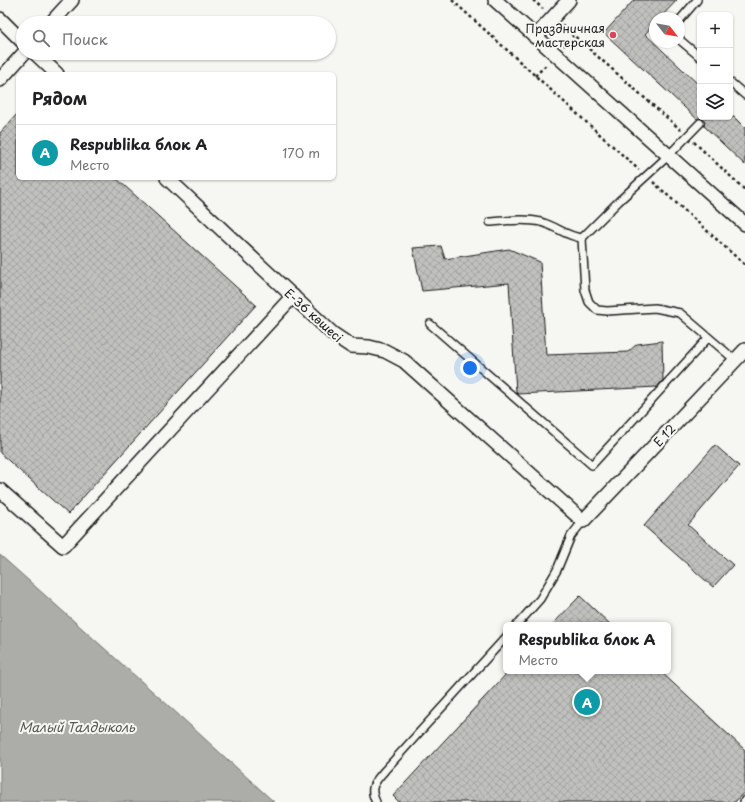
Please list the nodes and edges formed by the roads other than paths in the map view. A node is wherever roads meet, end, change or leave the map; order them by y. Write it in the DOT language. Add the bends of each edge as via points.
graph roads {
  1 [pos="72,0"];
  2 [pos="494,0"];
  3 [pos="569,0"];
  4 [pos="697,0"];
  5 [pos="685,14"];
  6 [pos="57,16"];
  7 [pos="0,19"];
  8 [pos="16,35"];
  9 [pos="535,37"];
  10 [pos="685,44"];
  11 [pos="697,54"];
  12 [pos="18,60"];
  13 [pos="42,60"];
  14 [pos="55,72"];
  15 [pos="0,80"];
  16 [pos="733,88"];
  17 [pos="745,95"];
  18 [pos="700,123"];
  19 [pos="668,156"];
  20 [pos="169,180"];
  21 [pos="490,222"];
  22 [pos="745,224"];
  23 [pos="582,238"];
  24 [pos="293,296"];
  25 [pos="430,324"];
  26 [pos="708,338"];
  27 [pos="745,350"];
  28 [pos="735,360"];
  29 [pos="0,490"];
  30 [pos="583,521"];
  31 [pos="520,622"];
  32 [pos="503,640"];
  33 [pos="376,802"];
  1 -- 6 [label="street"];
  2 -- 9 [label="street"];
  3 -- 9 [label="street"];
  4 -- 5 [label="lane"];
  7 -- 8 [label="street"];
  9 -- 19 [label="street"];
  10 -- 11 [label="lane"];
  12 -- 15 [label="street"];
  13 -- 14 [label="street"];
  16 -- 17 [label="lane"];
  18 -- 19 [label="lane"];
  19 -- 22 [label="street"];
  19 -- 23 [label="lane"];
  20 -- 24 [label="street, Е-36 көшесі"];
  21 -- 23 [label="lane" via="541,222"];
  23 -- 26 [label="lane" via="585,290 589,302 597,310 655,308 680,313"];
  24 -- 29 [label="street" via="63,546"];
  24 -- 30 [label="street, Е-36 көшесі" via="333,334 350,346 385,351 404,361"];
  25 -- 26 [label="lane" via="592,465"];
  26 -- 28 [label="lane"];
  27 -- 28 [label="street, E 12"];
  28 -- 30 [label="street, E 12"];
  30 -- 31 [label="lane" via="571,536 557,570 540,599"];
  32 -- 33 [label="lane" via="374,784 372,790"];
}
